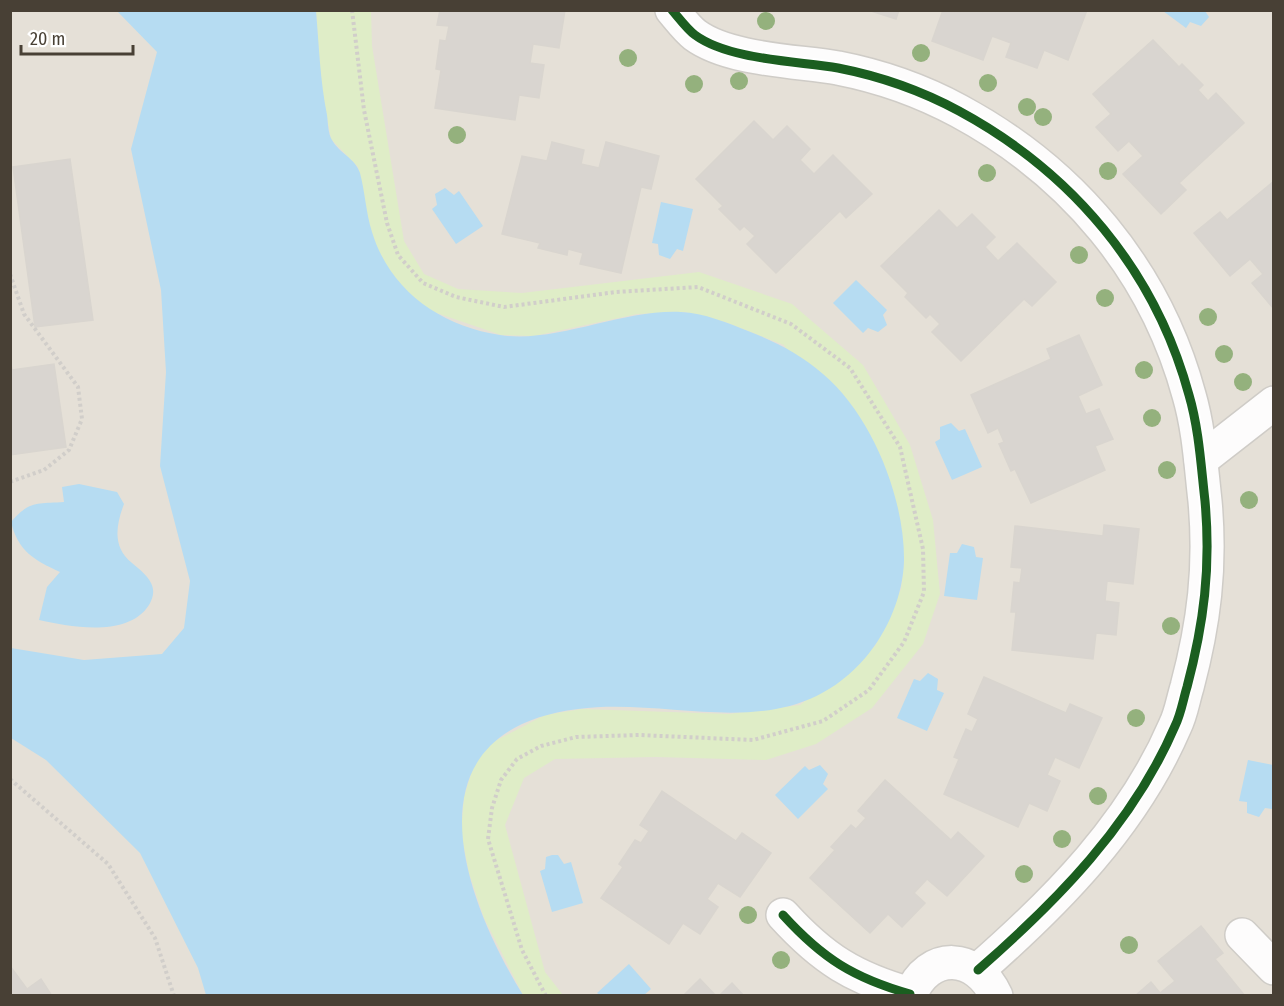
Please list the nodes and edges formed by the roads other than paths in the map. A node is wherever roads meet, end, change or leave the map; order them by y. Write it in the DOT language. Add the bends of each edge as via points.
graph roads {
  1 [pos="672,10"];
  2 [pos="1274,403"];
  3 [pos="1201,460"];
  4 [pos="783,915"];
  5 [pos="1242,934"];
  6 [pos="1274,968"];
  7 [pos="987,983"];
  8 [pos="910,995"];
  1 -- 3 [label="street" via="696,36 735,52 841,69 900,86 957,110 1009,141 1060,181 1104,226 1141,279 1161,317 1190,397"];
  2 -- 3 [label="street"];
  3 -- 7 [label="street" via="1209,549 1200,638 1176,725 1134,802"];
  4 -- 8 [label="street" via="808,943 838,966"];
  5 -- 6 [label="street"];
  7 -- 8 [label="street" via="963,963 946,963 930,968 918,979"];
}
